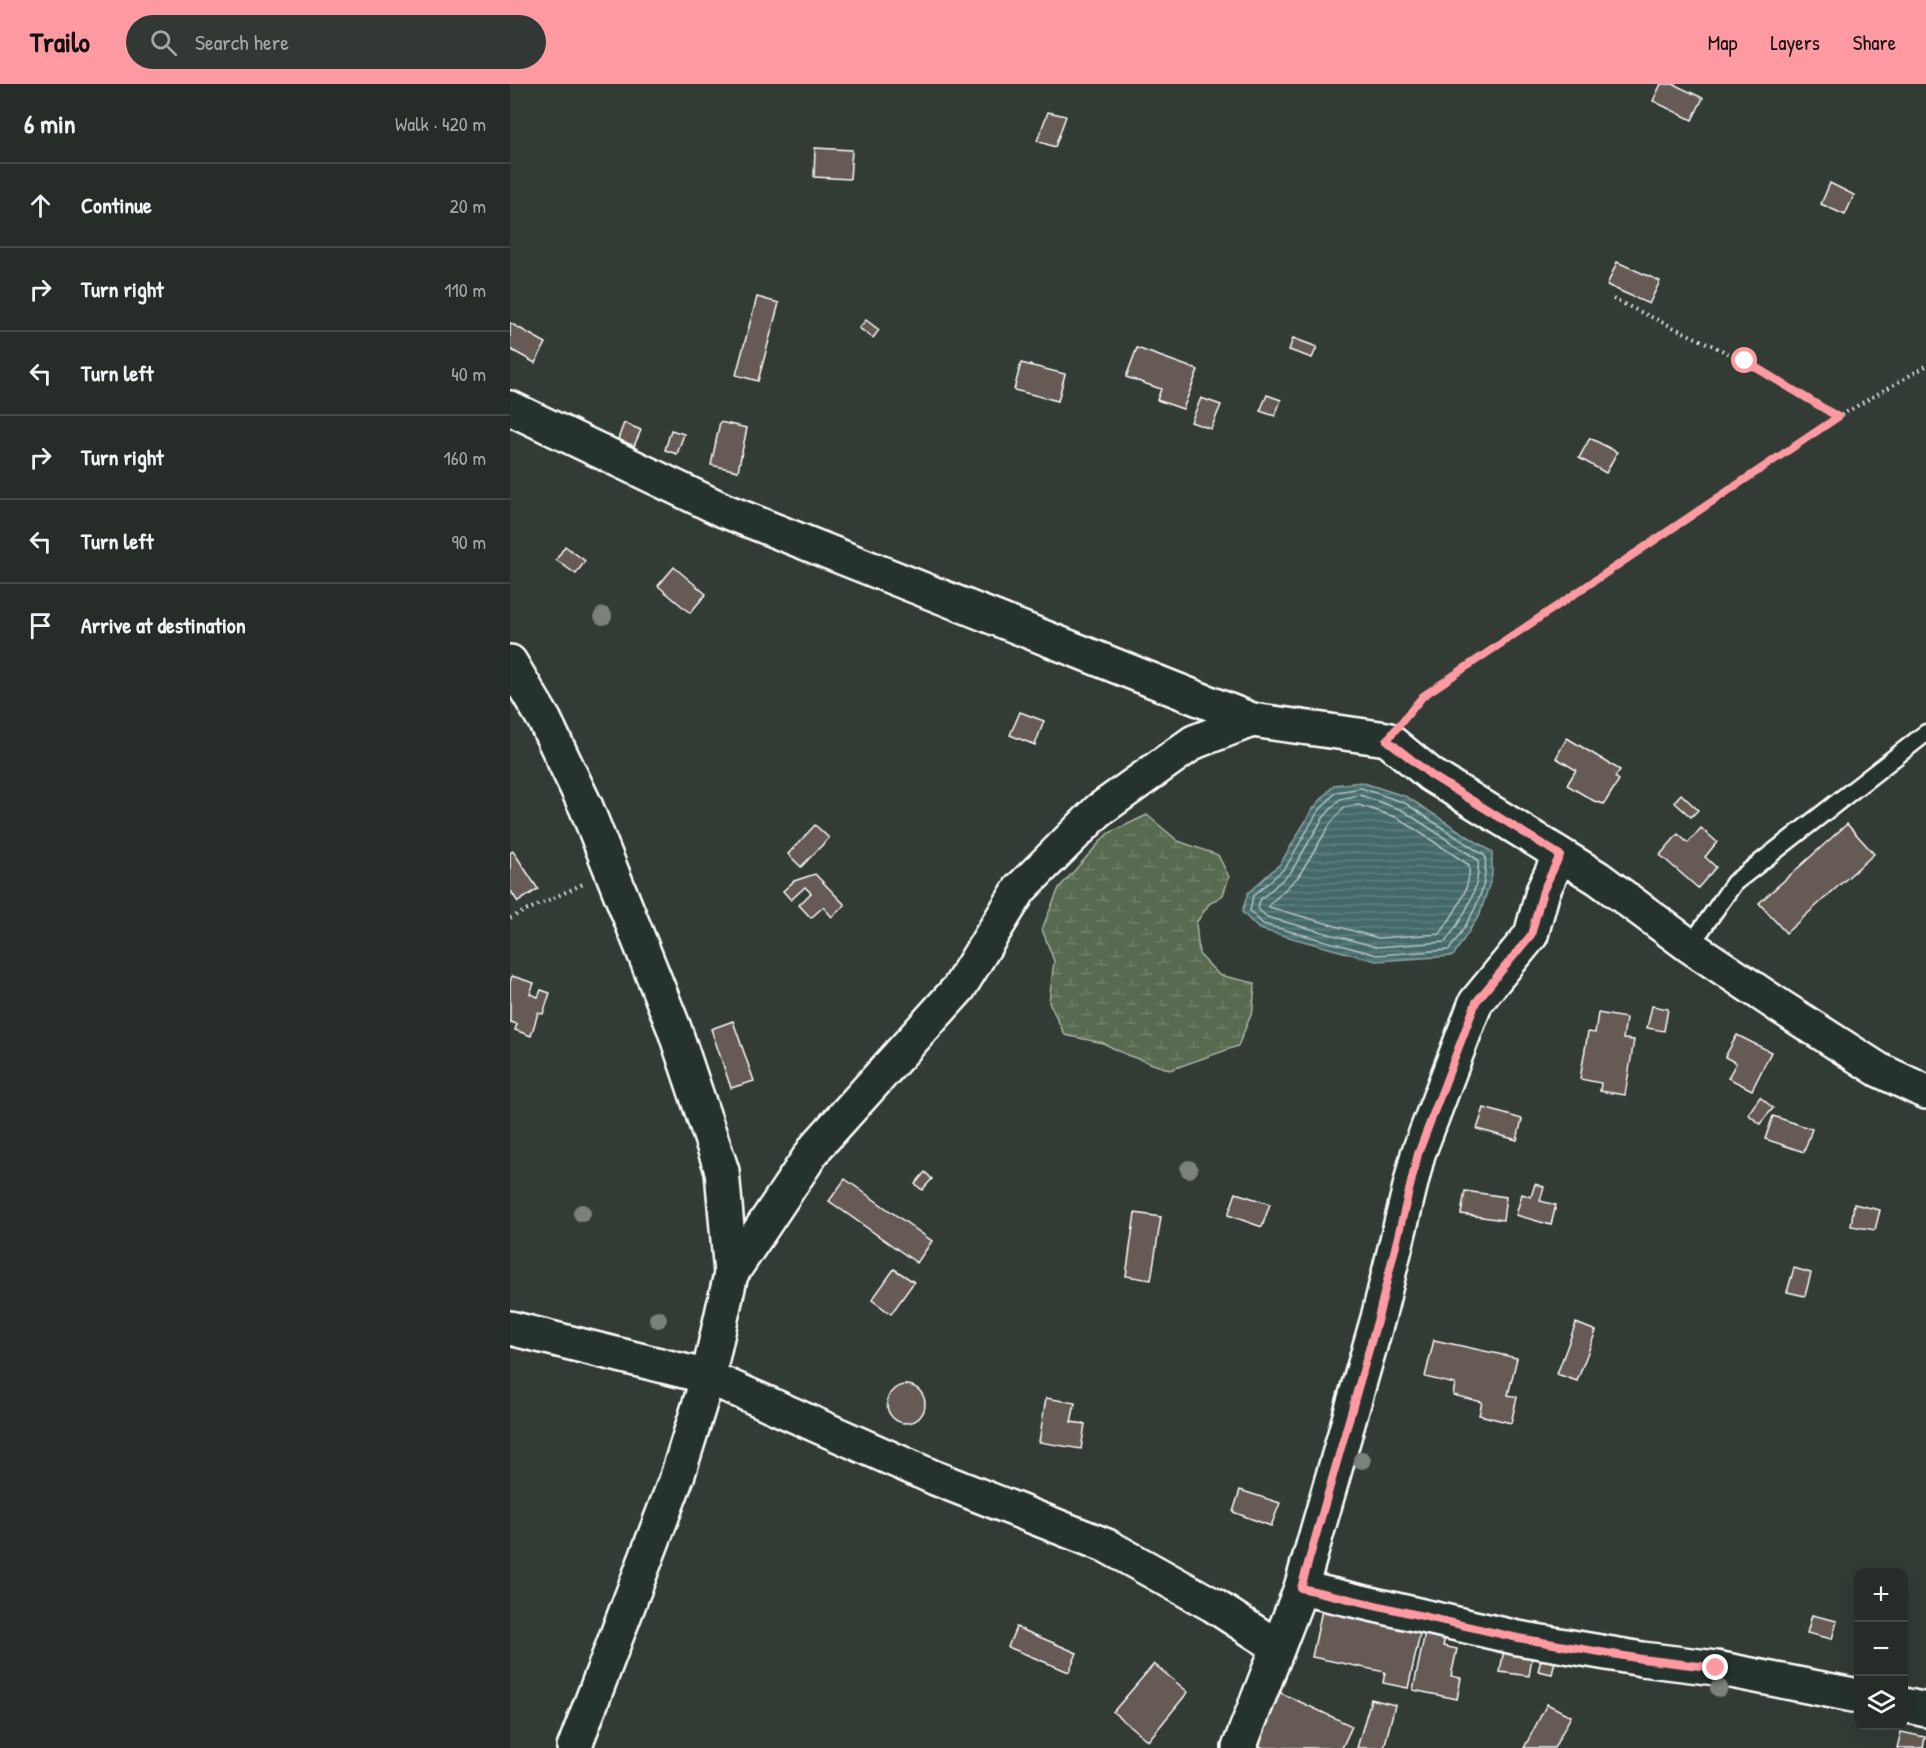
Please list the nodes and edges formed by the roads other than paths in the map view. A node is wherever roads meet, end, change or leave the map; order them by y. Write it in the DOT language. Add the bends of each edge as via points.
graph roads {
  1 [pos="510,408"];
  2 [pos="510,662"];
  3 [pos="1252,720"];
  4 [pos="1926,733"];
  5 [pos="1560,855"];
  6 [pos="1690,946"];
  7 [pos="1926,1092"];
  8 [pos="731,1274"];
  9 [pos="510,1328"];
  10 [pos="708,1377"];
  11 [pos="1301,1588"];
  12 [pos="1278,1647"];
  13 [pos="1854,1695"];
  14 [pos="1908,1706"];
  15 [pos="1926,1710"];
  16 [pos="574,1748"];
  17 [pos="1239,1748"];
  1 -- 3 [label="street" via="723,510"];
  2 -- 8 [label="street" via="545,722 586,807 674,1028 722,1172"];
  3 -- 5 [label="street" via="1387,740 1431,775"];
  3 -- 8 [label="street" via="1194,742 1099,810 1020,889 959,988 816,1147"];
  4 -- 6 [label="lane" via="1734,884"];
  5 -- 6 [label="street"];
  5 -- 11 [label="street" via="1543,891 1531,935 1476,1002 1418,1154 1378,1318"];
  6 -- 7 [label="street" via="1879,1070"];
  8 -- 10 [label="street"];
  9 -- 10 [label="street"];
  10 -- 12 [label="street" via="935,1478 1107,1546 1213,1605"];
  10 -- 16 [label="street" via="677,1477"];
  11 -- 12 [label="street"];
  11 -- 13 [label="street" via="1518,1638 1716,1668"];
  12 -- 17 [label="street"];
  14 -- 15 [label="street"];
}
